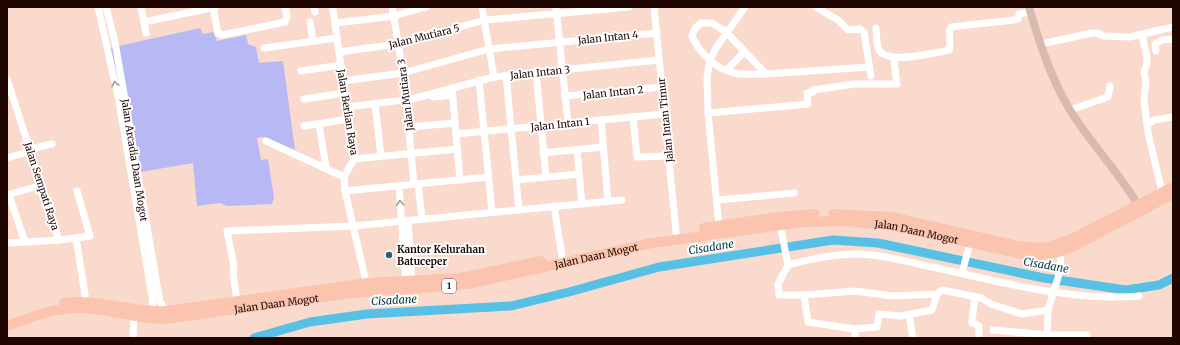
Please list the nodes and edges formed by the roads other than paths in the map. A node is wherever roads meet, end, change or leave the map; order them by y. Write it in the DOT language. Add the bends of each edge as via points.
graph roads {
  1 [pos="98,7"];
  2 [pos="106,7"];
  3 [pos="141,7"];
  4 [pos="214,7"];
  5 [pos="285,7"];
  6 [pos="392,7"];
  7 [pos="426,7"];
  8 [pos="482,7"];
  9 [pos="629,7"];
  10 [pos="654,7"];
  11 [pos="745,7"];
  12 [pos="816,7"];
  13 [pos="334,9"];
  14 [pos="1030,9"];
  15 [pos="556,10"];
  16 [pos="1018,11"];
  17 [pos="394,16"];
  18 [pos="485,20"];
  19 [pos="144,22"];
  20 [pos="310,22"];
  21 [pos="336,24"];
  22 [pos="1173,27"];
  23 [pos="876,28"];
  24 [pos="657,32"];
  25 [pos="726,32"];
  26 [pos="146,33"];
  27 [pos="1142,35"];
  28 [pos="338,38"];
  29 [pos="1173,39"];
  30 [pos="313,42"];
  31 [pos="560,42"];
  32 [pos="398,44"];
  33 [pos="1042,44"];
  34 [pos="264,48"];
  35 [pos="489,49"];
  36 [pos="1156,51"];
  37 [pos="339,52"];
  38 [pos="744,52"];
  39 [pos="896,59"];
  40 [pos="659,60"];
  41 [pos="710,60"];
  42 [pos="341,65"];
  43 [pos="869,67"];
  44 [pos="562,69"];
  45 [pos="727,70"];
  46 [pos="301,71"];
  47 [pos="536,72"];
  48 [pos="403,73"];
  49 [pos="766,74"];
  50 [pos="506,75"];
  51 [pos="871,76"];
  52 [pos="494,77"];
  53 [pos="7,79"];
  54 [pos="479,80"];
  55 [pos="343,81"];
  56 [pos="1110,86"];
  57 [pos="662,87"];
  58 [pos="452,91"];
  59 [pos="345,93"];
  60 [pos="565,96"];
  61 [pos="304,99"];
  62 [pos="406,100"];
  63 [pos="375,104"];
  64 [pos="347,107"];
  65 [pos="1070,110"];
  66 [pos="708,113"];
  67 [pos="664,114"];
  68 [pos="633,117"];
  69 [pos="1173,117"];
  70 [pos="349,119"];
  71 [pos="601,120"];
  72 [pos="455,123"];
  73 [pos="319,124"];
  74 [pos="568,124"];
  75 [pos="1148,124"];
  76 [pos="304,126"];
  77 [pos="541,126"];
  78 [pos="409,127"];
  79 [pos="511,129"];
  80 [pos="484,132"];
  81 [pos="456,134"];
  82 [pos="266,141"];
  83 [pos="52,144"];
  84 [pos="603,147"];
  85 [pos="458,149"];
  86 [pos="30,150"];
  87 [pos="576,150"];
  88 [pos="411,153"];
  89 [pos="543,153"];
  90 [pos="381,156"];
  91 [pos="669,156"];
  92 [pos="7,158"];
  93 [pos="354,159"];
  94 [pos="326,167"];
  95 [pos="579,174"];
  96 [pos="344,176"];
  97 [pos="488,177"];
  98 [pos="546,177"];
  99 [pos="460,180"];
  100 [pos="516,180"];
  101 [pos="416,184"];
  102 [pos="42,185"];
  103 [pos="399,186"];
  104 [pos="1173,187"];
  105 [pos="77,191"];
  106 [pos="345,191"];
  107 [pos="1162,192"];
  108 [pos="794,193"];
  109 [pos="1173,194"];
  110 [pos="8,195"];
  111 [pos="622,200"];
  112 [pos="717,200"];
  113 [pos="608,201"];
  114 [pos="582,204"];
  115 [pos="1138,205"];
  116 [pos="554,206"];
  117 [pos="519,210"];
  118 [pos="492,212"];
  119 [pos="422,219"];
  120 [pos="405,221"];
  121 [pos="891,221"];
  122 [pos="353,226"];
  123 [pos="719,226"];
  124 [pos="781,227"];
  125 [pos="676,232"];
  126 [pos="76,238"];
  127 [pos="59,240"];
  128 [pos="25,242"];
  129 [pos="7,243"];
  130 [pos="969,246"];
  131 [pos="1060,252"];
  132 [pos="562,256"];
  133 [pos="787,263"];
  134 [pos="962,271"];
  135 [pos="409,281"];
  136 [pos="368,287"];
  137 [pos="1053,290"];
  138 [pos="937,294"];
  139 [pos="804,295"];
  140 [pos="1139,296"];
  141 [pos="975,297"];
  142 [pos="86,301"];
  143 [pos="237,301"];
  144 [pos="1048,310"];
  145 [pos="166,311"];
  146 [pos="149,312"];
  147 [pos="909,315"];
  148 [pos="134,317"];
  149 [pos="7,319"];
  150 [pos="7,326"];
  151 [pos="855,329"];
  152 [pos="993,330"];
  153 [pos="1047,336"];
  154 [pos="1087,336"];
  155 [pos="133,338"];
  156 [pos="855,338"];
  157 [pos="913,338"];
  158 [pos="978,338"];
  146 -- 1 [label="street, Jalan Arcadia Daan Mogot, one-way" via="153,307 152,296 118,96"];
  2 -- 145 [label="street, Jalan Arcadia Daan Mogot" via="116,50 158,295 161,306"];
  3 -- 19 [label="street"];
  4 -- 5 [label="street" via="219,35 285,22"];
  4 -- 19 [label="street"];
  6 -- 17 [label="street, Jalan Mutiara 3"];
  7 -- 17 [label="street"];
  8 -- 18 [label="street"];
  9 -- 15 [label="street, Jalan Mutiara 5"];
  10 -- 24 [label="street, Jalan Intan Timur"];
  11 -- 25 [label="street"];
  12 -- 43 [label="street" via="838,20 848,30 862,30"];
  13 -- 21 [label="street, Jalan Berlian Raya"];
  14 -- 16 [label="street"];
  14 -- 33 [label="main road"];
  15 -- 18 [label="street, Jalan Mutiara 5"];
  15 -- 31 [label="street"];
  16 -- 39 [label="street" via="1018,19 1014,20 951,27 949,50"];
  17 -- 21 [label="street"];
  17 -- 32 [label="street, Jalan Mutiara 3"];
  18 -- 32 [label="street, Jalan Mutiara 5"];
  18 -- 35 [label="street"];
  19 -- 26 [label="street"];
  20 -- 30 [label="street"];
  21 -- 28 [label="street, Jalan Berlian Raya"];
  22 -- 27 [label="street"];
  23 -- 39 [label="street" via="879,50"];
  24 -- 31 [label="street, Jalan Intan 4"];
  24 -- 40 [label="street, Jalan Intan Timur"];
  25 -- 38 [label="street"];
  25 -- 41 [label="street"];
  25 -- 41 [label="street" via="712,23 701,23 695,28 692,36 696,45"];
  27 -- 33 [label="street" via="1103,36 1092,33"];
  27 -- 75 [label="street" via="1147,57 1144,99"];
  28 -- 30 [label="street"];
  28 -- 37 [label="street, Jalan Berlian Raya"];
  29 -- 36 [label="street" via="1155,44"];
  30 -- 34 [label="street"];
  31 -- 35 [label="street, Jalan Intan 4"];
  31 -- 44 [label="street"];
  32 -- 37 [label="street, Jalan Mutiara 5"];
  32 -- 48 [label="street, Jalan Mutiara 3"];
  33 -- 65 [label="main road" via="1049,67"];
  35 -- 48 [label="street, Jalan Intan 4"];
  35 -- 52 [label="street"];
  37 -- 42 [label="street, Jalan Berlian Raya"];
  38 -- 45 [label="street"];
  38 -- 49 [label="street"];
  39 -- 66 [label="street" via="894,61 897,84 854,84 813,90 807,93 808,104"];
  40 -- 44 [label="street, Jalan Intan 3"];
  40 -- 57 [label="street, Jalan Intan Timur"];
  41 -- 45 [label="street"];
  41 -- 66 [label="street" via="707,77"];
  42 -- 46 [label="street"];
  42 -- 55 [label="street, Jalan Berlian Raya"];
  43 -- 49 [label="street"];
  43 -- 51 [label="street"];
  44 -- 47 [label="street, Jalan Intan 3"];
  44 -- 60 [label="street"];
  45 -- 49 [label="street" via="735,73"];
  47 -- 50 [label="street, Jalan Intan 3"];
  47 -- 77 [label="street"];
  48 -- 55 [label="street, Jalan Intan 4"];
  48 -- 62 [label="street, Jalan Mutiara 3"];
  50 -- 52 [label="street, Jalan Intan 3"];
  50 -- 79 [label="street"];
  52 -- 54 [label="street, Jalan Intan 3"];
  53 -- 86 [label="street, Jalan Sempati Raya"];
  54 -- 58 [label="street, Jalan Intan 3"];
  54 -- 80 [label="street"];
  55 -- 59 [label="street, Jalan Berlian Raya"];
  56 -- 65 [label="street" via="1108,97"];
  57 -- 60 [label="street, Jalan Intan 2"];
  57 -- 67 [label="street, Jalan Intan Timur"];
  58 -- 62 [label="street, Jalan Intan 3"];
  58 -- 72 [label="street"];
  59 -- 61 [label="street"];
  59 -- 64 [label="street, Jalan Berlian Raya"];
  60 -- 74 [label="street"];
  62 -- 63 [label="street, Jalan Intan 3"];
  62 -- 78 [label="street, Jalan Mutiara 3"];
  63 -- 64 [label="street, Jalan Intan 3"];
  63 -- 90 [label="street"];
  64 -- 70 [label="street, Jalan Berlian Raya"];
  65 -- 115 [label="main road"];
  66 -- 112 [label="street"];
  67 -- 68 [label="street, Jalan Intan 1"];
  67 -- 91 [label="street, Jalan Intan Timur"];
  68 -- 71 [label="street, Jalan Intan 1"];
  68 -- 91 [label="street" via="637,157"];
  69 -- 75 [label="street" via="1154,120"];
  70 -- 73 [label="street"];
  70 -- 93 [label="street, Jalan Berlian Raya"];
  71 -- 74 [label="street, Jalan Intan 1"];
  71 -- 84 [label="street"];
  72 -- 78 [label="street"];
  72 -- 81 [label="street"];
  73 -- 76 [label="street"];
  73 -- 94 [label="street"];
  74 -- 77 [label="street, Jalan Intan 1"];
  75 -- 107 [label="street"];
  77 -- 79 [label="street, Jalan Intan 1"];
  77 -- 89 [label="street"];
  78 -- 88 [label="street, Jalan Mutiara 3"];
  79 -- 80 [label="street, Jalan Intan 1"];
  79 -- 100 [label="street"];
  80 -- 81 [label="street, Jalan Intan 1"];
  80 -- 97 [label="street"];
  81 -- 85 [label="street"];
  82 -- 94 [label="street"];
  83 -- 86 [label="street"];
  84 -- 87 [label="street"];
  84 -- 113 [label="street"];
  85 -- 88 [label="street, Jalan Berlian Raya"];
  85 -- 99 [label="street"];
  86 -- 92 [label="street"];
  86 -- 102 [label="street, Jalan Sempati Raya"];
  87 -- 89 [label="street"];
  87 -- 95 [label="street"];
  88 -- 90 [label="street, Jalan Berlian Raya"];
  88 -- 101 [label="street, Jalan Mutiara 3"];
  89 -- 98 [label="street"];
  90 -- 93 [label="street, Jalan Berlian Raya"];
  91 -- 125 [label="street, Jalan Intan Timur"];
  93 -- 96 [label="street"];
  94 -- 96 [label="street"];
  95 -- 98 [label="street"];
  95 -- 114 [label="street"];
  96 -- 106 [label="street"];
  97 -- 99 [label="street"];
  97 -- 118 [label="street"];
  98 -- 100 [label="street"];
  99 -- 101 [label="street"];
  100 -- 117 [label="street"];
  101 -- 103 [label="street"];
  101 -- 119 [label="street, Jalan Mutiara 3"];
  102 -- 110 [label="street"];
  102 -- 127 [label="street, Jalan Sempati Raya"];
  103 -- 106 [label="street"];
  120 -- 103 [label="street, one-way"];
  104 -- 107 [label="highway, Jalan Daan Mogot / 1"];
  105 -- 126 [label="street" via="90,236"];
  106 -- 122 [label="street"];
  107 -- 115 [label="highway, Jalan Daan Mogot / 1"];
  108 -- 112 [label="street"];
  109 -- 131 [label="highway, Jalan Daan Mogot / 1"];
  110 -- 128 [label="street"];
  111 -- 113 [label="street"];
  112 -- 123 [label="street"];
  113 -- 114 [label="street"];
  114 -- 116 [label="street"];
  115 -- 121 [label="highway, Jalan Daan Mogot / 1" via="1074,238 1045,248 1018,246"];
  116 -- 117 [label="street"];
  116 -- 132 [label="street"];
  117 -- 118 [label="street"];
  118 -- 119 [label="street"];
  119 -- 120 [label="street"];
  120 -- 122 [label="street"];
  120 -- 135 [label="street"];
  121 -- 123 [label="highway, Jalan Daan Mogot / 1" via="848,214 802,215"];
  121 -- 124 [label="highway, Jalan Daan Mogot / 1" via="836,221"];
  121 -- 130 [label="highway, Jalan Daan Mogot / 1"];
  122 -- 136 [label="street"];
  122 -- 143 [label="street" via="227,231"];
  123 -- 125 [label="highway, Jalan Daan Mogot / 1"];
  124 -- 133 [label="street"];
  124 -- 136 [label="highway, Jalan Daan Mogot / 1" via="652,243 473,283 451,286"];
  125 -- 132 [label="highway, Jalan Daan Mogot / 1"];
  126 -- 127 [label="street, Jalan Sempati Raya"];
  126 -- 142 [label="street"];
  127 -- 128 [label="street"];
  128 -- 129 [label="street"];
  130 -- 131 [label="highway, Jalan Daan Mogot / 1" via="1022,254 1043,255"];
  130 -- 134 [label="street"];
  131 -- 137 [label="street" via="1061,268"];
  132 -- 135 [label="highway, Jalan Daan Mogot / 1" via="460,278"];
  133 -- 134 [label="street" via="857,254"];
  133 -- 139 [label="street" via="778,284 779,295"];
  134 -- 137 [label="street"];
  135 -- 136 [label="highway, Jalan Daan Mogot / 1"];
  136 -- 143 [label="highway, Jalan Daan Mogot / 1"];
  136 -- 148 [label="highway, Jalan Daan Mogot / 1" via="165,319"];
  137 -- 140 [label="street" via="1107,297"];
  137 -- 144 [label="street"];
  138 -- 139 [label="street" via="892,296 855,291"];
  138 -- 141 [label="street" via="942,290"];
  138 -- 147 [label="street" via="932,310"];
  139 -- 151 [label="street" via="808,322"];
  141 -- 144 [label="street" via="1022,314"];
  141 -- 158 [label="street" via="972,323 980,326"];
  142 -- 146 [label="highway, Jalan Daan Mogot / 1"];
  142 -- 149 [label="highway, Jalan Daan Mogot / 1" via="51,305"];
  143 -- 145 [label="highway, Jalan Daan Mogot / 1"];
  144 -- 153 [label="street"];
  145 -- 146 [label="highway, Jalan Daan Mogot / 1"];
  147 -- 151 [label="street" via="879,314 877,327"];
  147 -- 157 [label="street"];
  148 -- 150 [label="highway, Jalan Daan Mogot / 1" via="88,308 73,308 49,312"];
  148 -- 155 [label="street"];
  151 -- 156 [label="street"];
  152 -- 153 [label="street"];
  153 -- 154 [label="street"];
}
